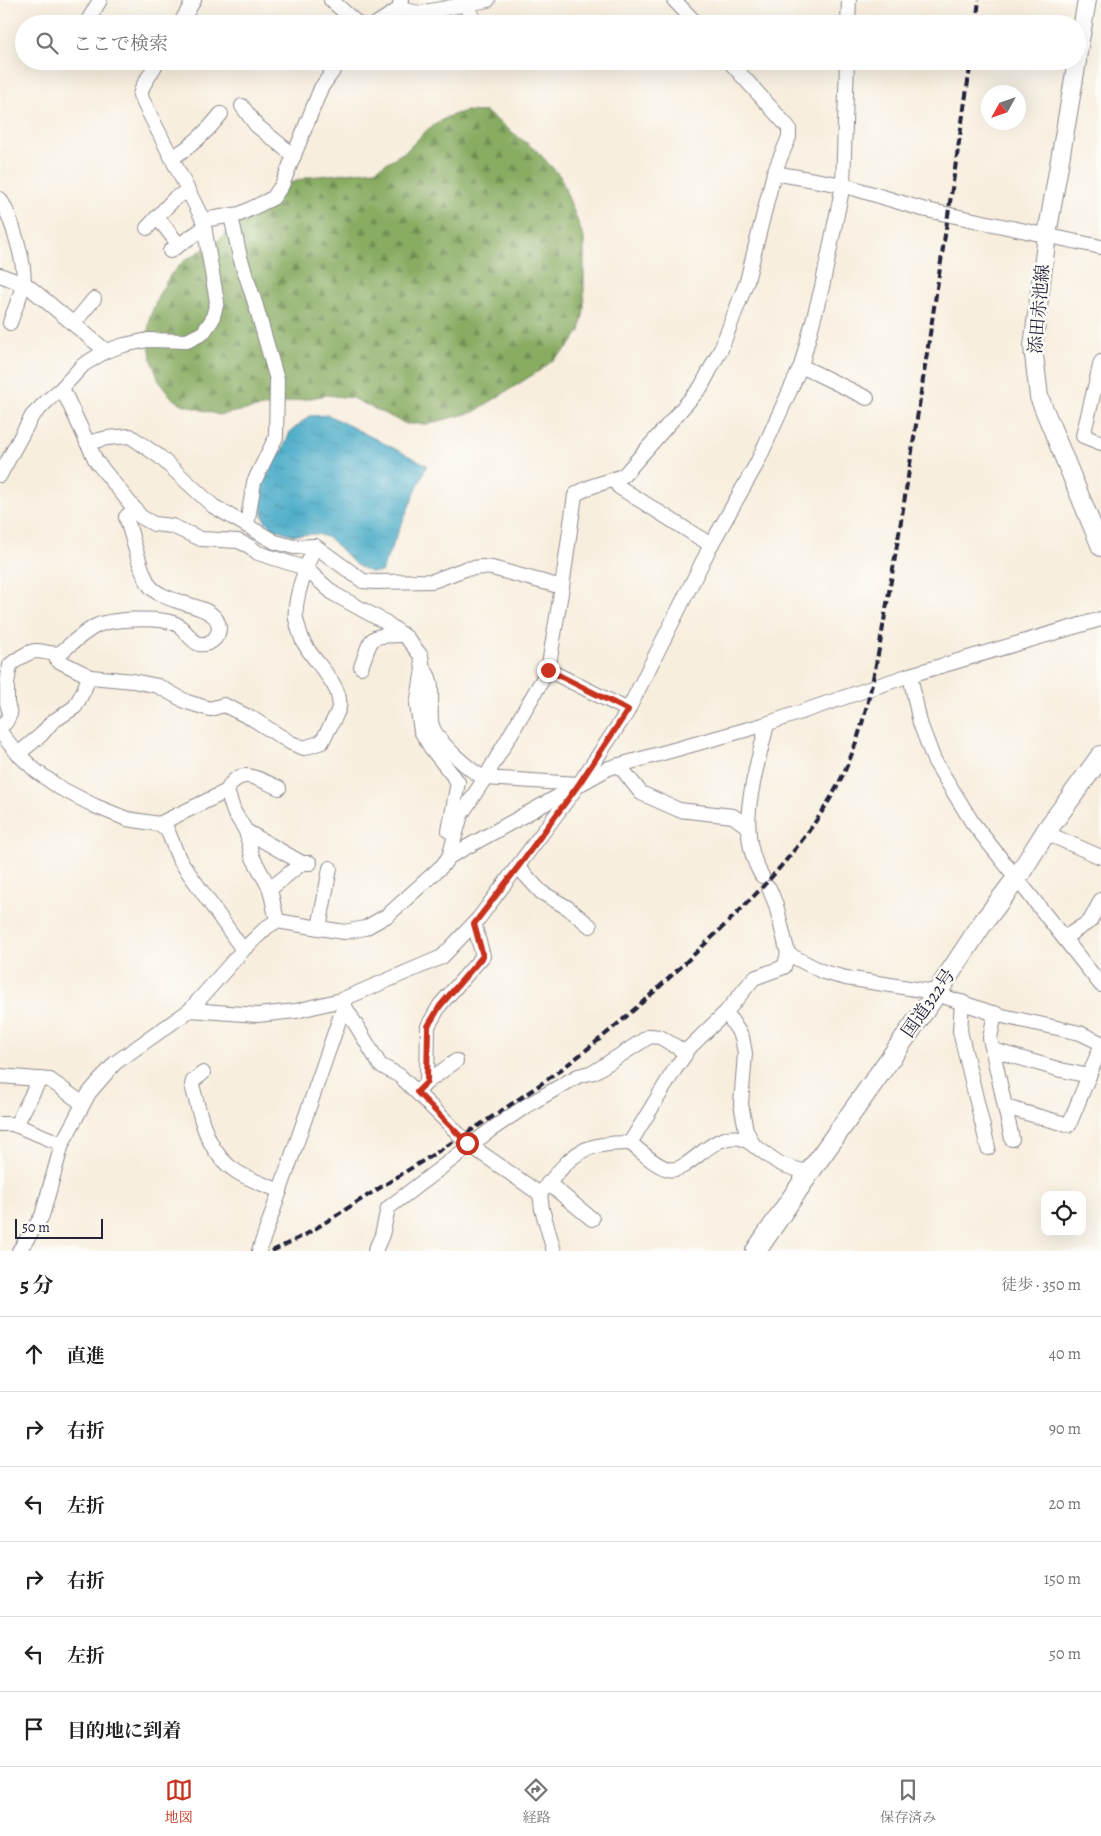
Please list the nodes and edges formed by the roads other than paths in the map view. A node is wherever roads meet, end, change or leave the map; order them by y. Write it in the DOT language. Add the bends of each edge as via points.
graph roads {
  1 [pos="100,0"];
  2 [pos="194,0"];
  3 [pos="331,0"];
  4 [pos="488,0"];
  5 [pos="674,0"];
  6 [pos="849,0"];
  7 [pos="1087,0"];
  8 [pos="400,4"];
  9 [pos="464,4"];
  10 [pos="91,15"];
  11 [pos="185,15"];
  12 [pos="348,15"];
  13 [pos="387,15"];
  14 [pos="471,15"];
  15 [pos="688,15"];
  16 [pos="848,15"];
  17 [pos="1084,15"];
  18 [pos="153,70"];
  19 [pos="334,70"];
  20 [pos="737,70"];
  21 [pos="847,70"];
  22 [pos="1075,70"];
  23 [pos="242,106"];
  24 [pos="221,114"];
  25 [pos="294,156"];
  26 [pos="172,158"];
  27 [pos="774,173"];
  28 [pos="843,185"];
  29 [pos="188,191"];
  30 [pos="0,199"];
  31 [pos="157,216"];
  32 [pos="231,216"];
  33 [pos="203,224"];
  34 [pos="147,228"];
  35 [pos="1047,235"];
  36 [pos="1101,247"];
  37 [pos="0,275"];
  38 [pos="24,284"];
  39 [pos="94,300"];
  40 [pos="10,322"];
  41 [pos="74,323"];
  42 [pos="106,351"];
  43 [pos="1101,362"];
  44 [pos="801,366"];
  45 [pos="62,388"];
  46 [pos="867,398"];
  47 [pos="87,443"];
  48 [pos="1101,443"];
  49 [pos="0,475"];
  50 [pos="614,480"];
  51 [pos="135,509"];
  52 [pos="247,525"];
  53 [pos="711,544"];
  54 [pos="315,546"];
  55 [pos="1101,547"];
  56 [pos="305,568"];
  57 [pos="562,587"];
  58 [pos="1101,619"];
  59 [pos="403,635"];
  60 [pos="56,654"];
  61 [pos="361,667"];
  62 [pos="423,669"];
  63 [pos="548,670"];
  64 [pos="910,675"];
  65 [pos="89,676"];
  66 [pos="628,710"];
  67 [pos="768,724"];
  68 [pos="0,726"];
  69 [pos="0,732"];
  70 [pos="18,754"];
  71 [pos="1101,756"];
  72 [pos="619,765"];
  73 [pos="485,778"];
  74 [pos="579,784"];
  75 [pos="278,788"];
  76 [pos="227,791"];
  77 [pos="159,824"];
  78 [pos="748,827"];
  79 [pos="246,831"];
  80 [pos="1046,833"];
  81 [pos="449,857"];
  82 [pos="1101,857"];
  83 [pos="518,867"];
  84 [pos="330,868"];
  85 [pos="1017,878"];
  86 [pos="270,888"];
  87 [pos="1101,900"];
  88 [pos="277,920"];
  89 [pos="474,924"];
  90 [pos="590,926"];
  91 [pos="319,928"];
  92 [pos="1064,938"];
  93 [pos="243,950"];
  94 [pos="788,954"];
  95 [pos="1101,985"];
  96 [pos="936,994"];
  97 [pos="962,1002"];
  98 [pos="342,1003"];
  99 [pos="190,1010"];
  100 [pos="726,1012"];
  101 [pos="995,1014"];
  102 [pos="1101,1045"];
  103 [pos="993,1050"];
  104 [pos="685,1052"];
  105 [pos="456,1061"];
  106 [pos="203,1073"];
  107 [pos="0,1076"];
  108 [pos="1089,1076"];
  109 [pos="40,1079"];
  110 [pos="427,1082"];
  111 [pos="417,1092"];
  112 [pos="82,1103"];
  113 [pos="1005,1107"];
  114 [pos="0,1124"];
  115 [pos="16,1125"];
  116 [pos="1012,1139"];
  117 [pos="630,1143"];
  118 [pos="62,1144"];
  119 [pos="470,1145"];
  120 [pos="754,1147"];
  121 [pos="988,1148"];
  122 [pos="808,1173"];
  123 [pos="544,1189"];
  124 [pos="280,1191"];
  125 [pos="592,1219"];
  126 [pos="19,1251"];
  127 [pos="260,1251"];
  128 [pos="375,1251"];
  129 [pos="554,1251"];
  130 [pos="756,1251"];
  1 -- 10 [label="street"];
  2 -- 11 [label="street"];
  3 -- 12 [label="street"];
  4 -- 9 [label="street"];
  5 -- 15 [label="street"];
  6 -- 16 [label="street"];
  7 -- 17 [label="main road, 添田赤池線"];
  8 -- 9 [label="street" via="420,13"];
  8 -- 13 [label="street"];
  9 -- 14 [label="street"];
  18 -- 26 [label="street" via="140,95"];
  19 -- 25 [label="street" via="321,88"];
  20 -- 27 [label="street" via="788,128 789,137"];
  21 -- 28 [label="street"];
  22 -- 35 [label="main road, 添田赤池線"];
  23 -- 25 [label="street" via="256,125"];
  24 -- 26 [label="street" via="207,132"];
  25 -- 32 [label="street" via="273,198"];
  26 -- 29 [label="street"];
  27 -- 28 [label="street"];
  27 -- 50 [label="street" via="747,281 721,349 702,387 624,475"];
  28 -- 35 [label="street" via="922,210"];
  28 -- 44 [label="street" via="822,287"];
  29 -- 31 [label="street" via="175,198"];
  29 -- 33 [label="street"];
  30 -- 38 [label="street" via="14,231"];
  31 -- 33 [label="street" via="175,248"];
  31 -- 34 [label="street"];
  32 -- 33 [label="street"];
  32 -- 52 [label="street" via="277,380 276,437 254,482"];
  33 -- 42 [label="street" via="217,302 212,320 203,333 187,341 148,340"];
  35 -- 36 [label="street"];
  35 -- 55 [label="main road, 添田赤池線" via="1033,347 1039,397"];
  37 -- 38 [label="street"];
  38 -- 40 [label="street"];
  38 -- 41 [label="street"];
  39 -- 41 [label="street"];
  41 -- 42 [label="street"];
  42 -- 45 [label="street" via="83,366"];
  43 -- 48 [label="street" via="1083,436"];
  44 -- 46 [label="street"];
  44 -- 53 [label="street" via="757,463"];
  45 -- 47 [label="street"];
  45 -- 49 [label="street" via="32,416"];
  47 -- 51 [label="street" via="96,461"];
  47 -- 52 [label="street" via="130,436 160,456 213,506"];
  50 -- 53 [label="street" via="620,487"];
  50 -- 57 [label="street" via="586,487 575,495"];
  51 -- 56 [label="street" via="141,517 154,524 172,526 201,539 238,541 258,553"];
  51 -- 60 [label="street" via="126,517 150,585 161,595 213,614 218,622 216,639 200,644 178,624 127,620 96,626"];
  52 -- 54 [label="street" via="275,542 294,547"];
  53 -- 66 [label="street"];
  54 -- 56 [label="street"];
  54 -- 57 [label="street" via="364,581 434,581 465,569 482,567"];
  56 -- 59 [label="street" via="334,594"];
  56 -- 65 [label="street" via="296,618 303,641 338,696 339,708 322,742 304,748 224,705 210,709 187,702 158,686"];
  57 -- 63 [label="street"];
  58 -- 64 [label="street"];
  59 -- 61 [label="street" via="372,638"];
  59 -- 62 [label="street" via="421,656"];
  60 -- 65 [label="street" via="57,660"];
  60 -- 68 [label="street" via="35,651 10,665 7,703 10,714"];
  62 -- 73 [label="street" via="431,681 432,726 440,739 476,774"];
  62 -- 81 [label="street" via="417,705 420,731 458,782 446,844"];
  63 -- 66 [label="street"];
  63 -- 73 [label="street"];
  64 -- 67 [label="street"];
  64 -- 85 [label="street" via="920,723 934,760 972,822"];
  65 -- 70 [label="street" via="76,707 52,722"];
  66 -- 74 [label="street"];
  67 -- 72 [label="street"];
  67 -- 78 [label="street" via="748,808"];
  69 -- 70 [label="street"];
  70 -- 77 [label="street" via="60,788 95,806 127,818"];
  71 -- 80 [label="highway, 国道322号"];
  72 -- 74 [label="street"];
  72 -- 78 [label="street" via="641,793 679,810 733,816"];
  73 -- 74 [label="street"];
  73 -- 81 [label="street" via="461,815"];
  74 -- 81 [label="street"];
  74 -- 83 [label="street"];
  75 -- 76 [label="street" via="243,776 231,782"];
  76 -- 77 [label="street"];
  76 -- 79 [label="street" via="234,812"];
  77 -- 93 [label="street" via="167,829 179,859"];
  78 -- 94 [label="street" via="755,864 776,905"];
  79 -- 86 [label="street" via="252,856"];
  79 -- 86 [label="street" via="306,863"];
  80 -- 82 [label="street"];
  80 -- 85 [label="highway, 国道322号"];
  81 -- 91 [label="street" via="388,915 365,928 344,932"];
  83 -- 89 [label="street"];
  83 -- 90 [label="street" via="541,892"];
  84 -- 91 [label="street"];
  85 -- 92 [label="street"];
  85 -- 96 [label="highway, 国道322号"];
  86 -- 88 [label="street"];
  87 -- 92 [label="street" via="1090,921"];
  88 -- 91 [label="street"];
  88 -- 93 [label="street"];
  89 -- 98 [label="street" via="442,957"];
  89 -- 110 [label="street" via="483,956 440,1006 428,1026"];
  92 -- 95 [label="street"];
  93 -- 99 [label="street"];
  94 -- 96 [label="street" via="823,972"];
  94 -- 100 [label="street" via="784,967 754,978"];
  96 -- 97 [label="street"];
  96 -- 122 [label="highway, 国道322号"];
  97 -- 101 [label="street"];
  97 -- 121 [label="street" via="960,1031"];
  98 -- 99 [label="street" via="257,1015"];
  98 -- 111 [label="street" via="380,1065 400,1076"];
  98 -- 124 [label="street"];
  99 -- 112 [label="street" via="115,1063"];
  100 -- 104 [label="street"];
  100 -- 120 [label="street" via="742,1037 745,1053 741,1104 746,1130"];
  101 -- 102 [label="street" via="1080,1034"];
  101 -- 103 [label="street" via="990,1038"];
  102 -- 108 [label="street"];
  103 -- 108 [label="street"];
  103 -- 113 [label="street"];
  104 -- 117 [label="street" via="686,1056"];
  104 -- 119 [label="street" via="660,1037 650,1036 594,1072 578,1076 526,1106"];
  105 -- 110 [label="street"];
  106 -- 124 [label="street" via="192,1085 207,1139 219,1157 237,1172"];
  107 -- 109 [label="street"];
  108 -- 113 [label="street" via="1069,1125"];
  109 -- 112 [label="street" via="50,1080"];
  109 -- 115 [label="street"];
  110 -- 111 [label="street"];
  111 -- 119 [label="street, bridge"];
  112 -- 118 [label="street"];
  113 -- 116 [label="street"];
  114 -- 115 [label="street"];
  115 -- 118 [label="street"];
  117 -- 120 [label="street" via="660,1166 671,1170 680,1168 726,1138 741,1138"];
  117 -- 123 [label="street" via="591,1146 568,1160"];
  118 -- 126 [label="street" via="42,1216"];
  119 -- 123 [label="street"];
  119 -- 128 [label="street" via="388,1208"];
  120 -- 122 [label="street" via="780,1163"];
  122 -- 130 [label="highway, 国道322号"];
  123 -- 125 [label="street"];
  123 -- 129 [label="street" via="542,1209"];
  124 -- 127 [label="street"];
}
